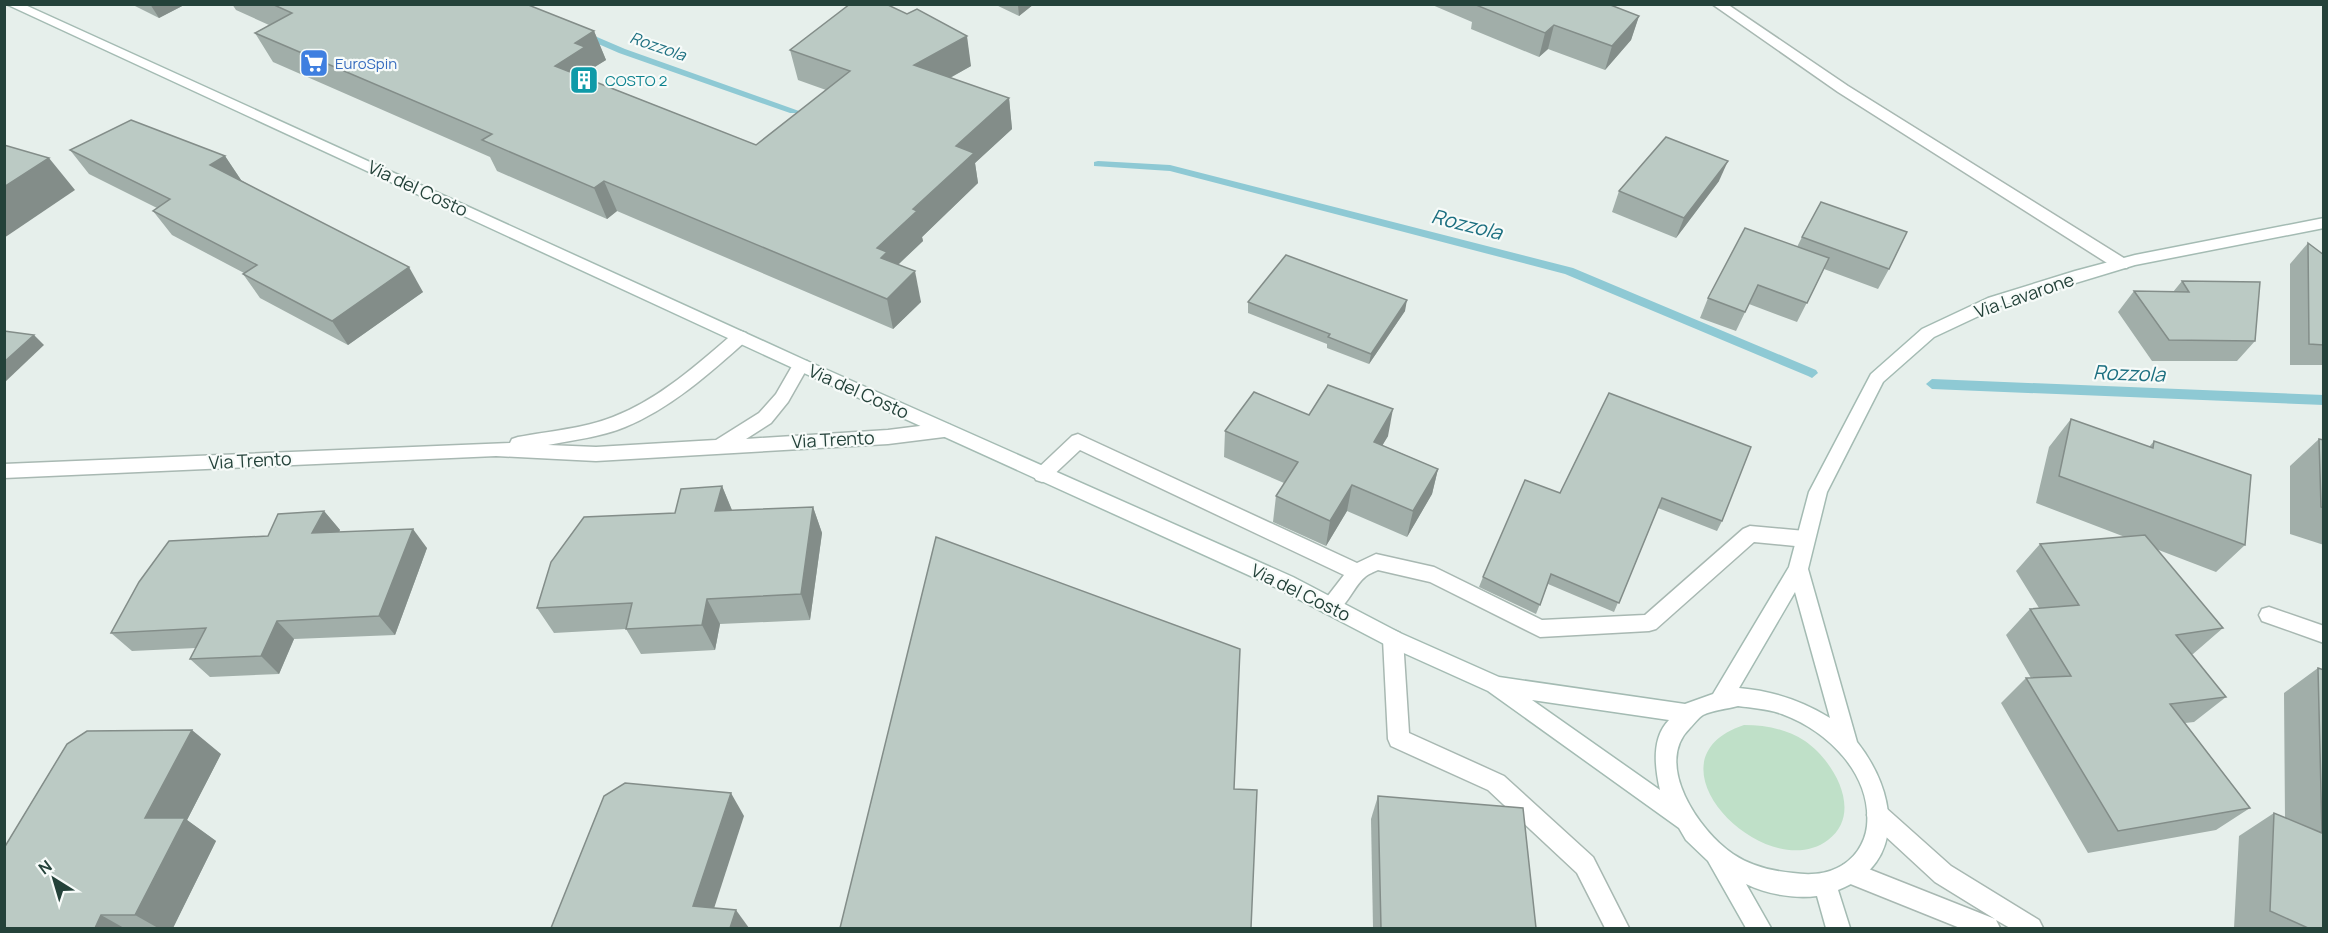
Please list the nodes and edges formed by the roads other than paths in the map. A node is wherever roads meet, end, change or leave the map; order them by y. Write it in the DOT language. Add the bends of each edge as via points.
graph roads {
  1 [pos="12,4"];
  2 [pos="1718,4"];
  3 [pos="2324,223"];
  4 [pos="2121,264"];
  5 [pos="740,337"];
  6 [pos="801,365"];
  7 [pos="944,430"];
  8 [pos="722,445"];
  9 [pos="496,449"];
  10 [pos="4,471"];
  11 [pos="1042,474"];
  12 [pos="1805,539"];
  13 [pos="1798,569"];
  14 [pos="1357,572"];
  15 [pos="1330,606"];
  16 [pos="2269,615"];
  17 [pos="2324,635"];
  18 [pos="1393,639"];
  19 [pos="1496,685"];
  20 [pos="1722,698"];
  21 [pos="1688,714"];
  22 [pos="1849,748"];
  23 [pos="1878,815"];
  24 [pos="1683,819"];
  25 [pos="1716,855"];
  26 [pos="1851,873"];
  27 [pos="1825,884"];
  28 [pos="1617,928"];
  29 [pos="1759,928"];
  30 [pos="1838,928"];
  31 [pos="1988,928"];
  32 [pos="2031,928"];
  1 -- 5 [label="main road, Via del Costo"];
  2 -- 4 [label="main road" via="1843,89"];
  3 -- 4 [label="main road, Via Lavarone"];
  4 -- 12 [label="main road, Via Lavarone" via="1994,302 1929,333 1877,378 1818,492"];
  5 -- 6 [label="main road, Via del Costo"];
  5 -- 9 [label="main road, Via Trento" via="715,360 639,412 616,423"];
  6 -- 7 [label="main road, Via del Costo"];
  6 -- 8 [label="main road, Via Trento" via="765,418"];
  7 -- 8 [label="main road, Via Trento" via="888,437"];
  7 -- 11 [label="main road, Via del Costo"];
  8 -- 9 [label="main road, Via Trento" via="596,454"];
  9 -- 10 [label="main road, Via Trento"];
  11 -- 14 [label="main road" via="1078,441"];
  11 -- 15 [label="main road, Via del Costo"];
  12 -- 13 [label="main road, Via Lavarone"];
  12 -- 14 [label="main road" via="1750,534 1649,623 1540,629 1434,575 1376,561"];
  13 -- 20 [label="main road, Via Lavarone"];
  13 -- 22 [label="main road, Via Lavarone"];
  14 -- 15 [label="main road"];
  15 -- 18 [label="main road, Via del Costo"];
  16 -- 17 [label="main road"];
  18 -- 19 [label="main road, Via del Costo"];
  18 -- 28 [label="main road" via="1399,739 1496,783 1585,865"];
  19 -- 21 [label="main road"];
  19 -- 24 [label="main road, Via del Costo"];
  20 -- 21 [label="main road"];
  20 -- 22 [label="main road" via="1754,698 1788,706 1821,724"];
  21 -- 24 [label="main road" via="1671,734 1665,760 1668,789"];
  22 -- 23 [label="main road" via="1870,780"];
  23 -- 26 [label="main road" via="1873,848"];
  23 -- 32 [label="main road" via="1943,874"];
  24 -- 25 [label="main road"];
  25 -- 27 [label="main road" via="1770,883"];
  25 -- 29 [label="main road"];
  26 -- 27 [label="main road"];
  26 -- 31 [label="main road"];
  27 -- 30 [label="main road"];
}
